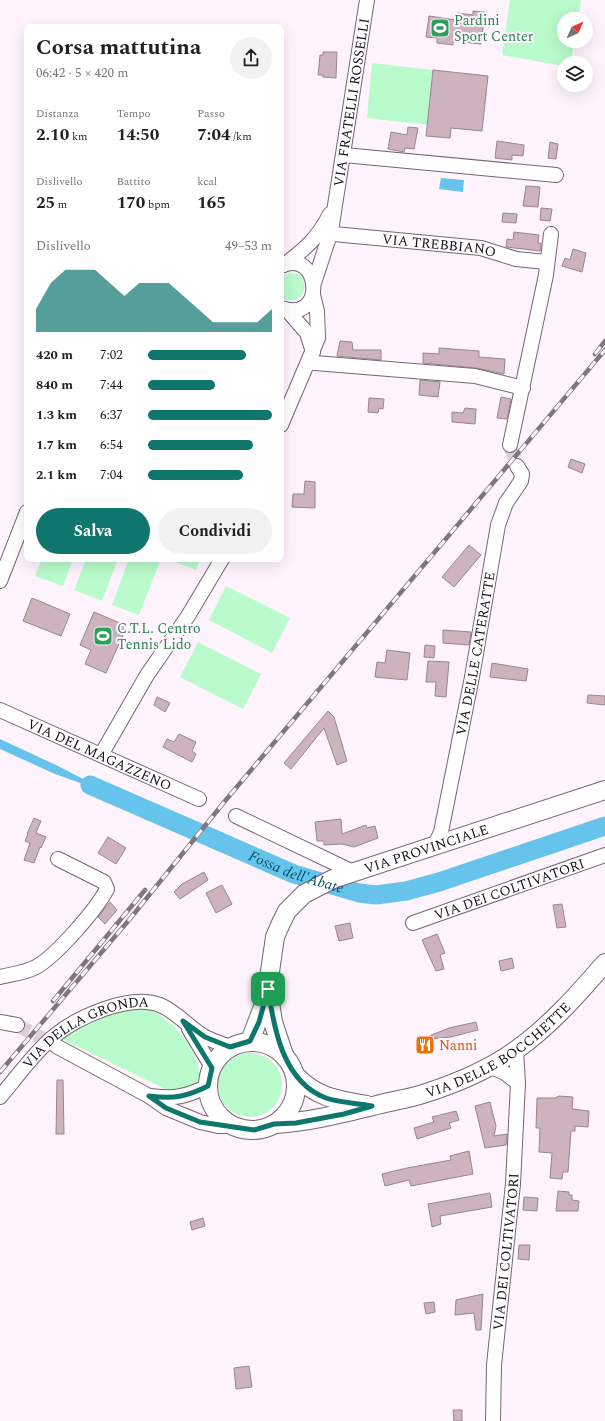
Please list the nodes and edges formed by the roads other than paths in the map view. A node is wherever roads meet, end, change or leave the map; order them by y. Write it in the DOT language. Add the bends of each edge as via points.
graph roads {
  1 [pos="367,0"];
  2 [pos="344,155"];
  3 [pos="556,175"];
  4 [pos="335,205"];
  5 [pos="331,231"];
  6 [pos="551,234"];
  7 [pos="546,262"];
  8 [pos="284,264"];
  9 [pos="284,265"];
  10 [pos="313,289"];
  11 [pos="284,309"];
  12 [pos="284,310"];
  13 [pos="311,357"];
  14 [pos="523,388"];
  15 [pos="284,418"];
  16 [pos="510,445"];
  17 [pos="517,466"];
  18 [pos="24,520"];
  19 [pos="220,562"];
  20 [pos="0,581"];
  21 [pos="0,710"];
  22 [pos="101,755"];
  23 [pos="605,790"];
  24 [pos="199,799"];
  25 [pos="236,816"];
  26 [pos="435,845"];
  27 [pos="604,855"];
  28 [pos="58,859"];
  29 [pos="353,872"];
  30 [pos="413,923"];
  31 [pos="605,963"];
  32 [pos="0,977"];
  33 [pos="268,989"];
  34 [pos="183,1021"];
  35 [pos="0,1022"];
  36 [pos="17,1025"];
  37 [pos="250,1041"];
  38 [pos="56,1046"];
  39 [pos="230,1047"];
  40 [pos="516,1051"];
  41 [pos="284,1056"];
  42 [pos="489,1066"];
  43 [pos="212,1068"];
  44 [pos="295,1075"];
  45 [pos="518,1083"];
  46 [pos="208,1086"];
  47 [pos="149,1096"];
  48 [pos="0,1097"];
  49 [pos="372,1106"];
  50 [pos="274,1124"];
  51 [pos="234,1126"];
  52 [pos="493,1421"];
  1 -- 2 [label="street, VIA FRATELLI ROSSELLI"];
  2 -- 3 [label="street"];
  2 -- 4 [label="street, VIA FRATELLI ROSSELLI"];
  4 -- 5 [label="street, VIA FRATELLI ROSSELLI"];
  4 -- 8 [label="street, VIA FRATELLI ROSSELLI" via="312,243"];
  5 -- 7 [label="street, VIA TREBBIANO" via="334,234 481,248 516,259"];
  5 -- 10 [label="street, VIA FRATELLI ROSSELLI"];
  6 -- 7 [label="street"];
  7 -- 14 [label="street" via="546,275"];
  9 -- 10 [label="street" via="300,265 306,269"];
  10 -- 11 [label="street" via="310,300 300,308"];
  10 -- 13 [label="street" via="318,338"];
  12 -- 13 [label="street" via="307,333"];
  13 -- 14 [label="street" via="315,363 475,376"];
  13 -- 15 [label="street"];
  14 -- 16 [label="street"];
  17 -- 26 [label="street, VIA DELLE CATERATTE" via="522,474 521,481 506,504 498,525 469,693 441,832"];
  18 -- 20 [label="street"];
  19 -- 22 [label="street" via="188,616 147,675"];
  21 -- 22 [label="street, VIA DEL MAGAZZENO"];
  22 -- 24 [label="street, VIA DEL MAGAZZENO"];
  23 -- 26 [label="main road, VIA PROVINCIALE"];
  25 -- 29 [label="street"];
  26 -- 29 [label="main road, VIA PROVINCIALE"];
  27 -- 30 [label="street, VIA DEI COLTIVATORI"];
  28 -- 32 [label="street" via="104,882 107,890 93,910 44,961 28,970"];
  29 -- 33 [label="main road, VIA PROVINCIALE" via="304,894 287,911 275,937"];
  31 -- 40 [label="main road, VIA DELLE BOCCHETTE" via="577,995"];
  33 -- 37 [label="main road, VIA PROVINCIALE" via="259,1022"];
  33 -- 41 [label="main road, VIA PROVINCIALE" via="273,1022"];
  34 -- 39 [label="street, VIA DELLA GRONDA" via="205,1037"];
  34 -- 43 [label="street, VIA DELLA GRONDA"];
  34 -- 48 [label="street, VIA DELLA GRONDA" via="170,1010 145,1001 131,1001 108,1008 74,1024 53,1038"];
  35 -- 36 [label="street"];
  37 -- 39 [label="main road"];
  37 -- 41 [label="main road" via="263,1043"];
  38 -- 47 [label="street"];
  39 -- 43 [label="main road" via="216,1059"];
  40 -- 42 [label="main road, VIA DELLE BOCCHETTE"];
  40 -- 45 [label="street, VIA DEI COLTIVATORI"];
  41 -- 44 [label="main road"];
  42 -- 45 [label="street" via="505,1073"];
  42 -- 49 [label="main road, VIA DELLE BOCCHETTE" via="424,1094"];
  43 -- 46 [label="main road"];
  44 -- 49 [label="main road, VIA DELLE BOCCHETTE" via="305,1086 327,1098"];
  44 -- 50 [label="main road" via="295,1098 287,1112"];
  45 -- 52 [label="street, VIA DEI COLTIVATORI" via="513,1184 494,1365"];
  46 -- 47 [label="street" via="191,1094 171,1098"];
  46 -- 51 [label="main road" via="215,1109"];
  47 -- 51 [label="street" via="166,1108 200,1122"];
  49 -- 50 [label="main road, VIA DELLE BOCCHETTE" via="303,1122"];
  50 -- 51 [label="main road" via="254,1130"];
}
